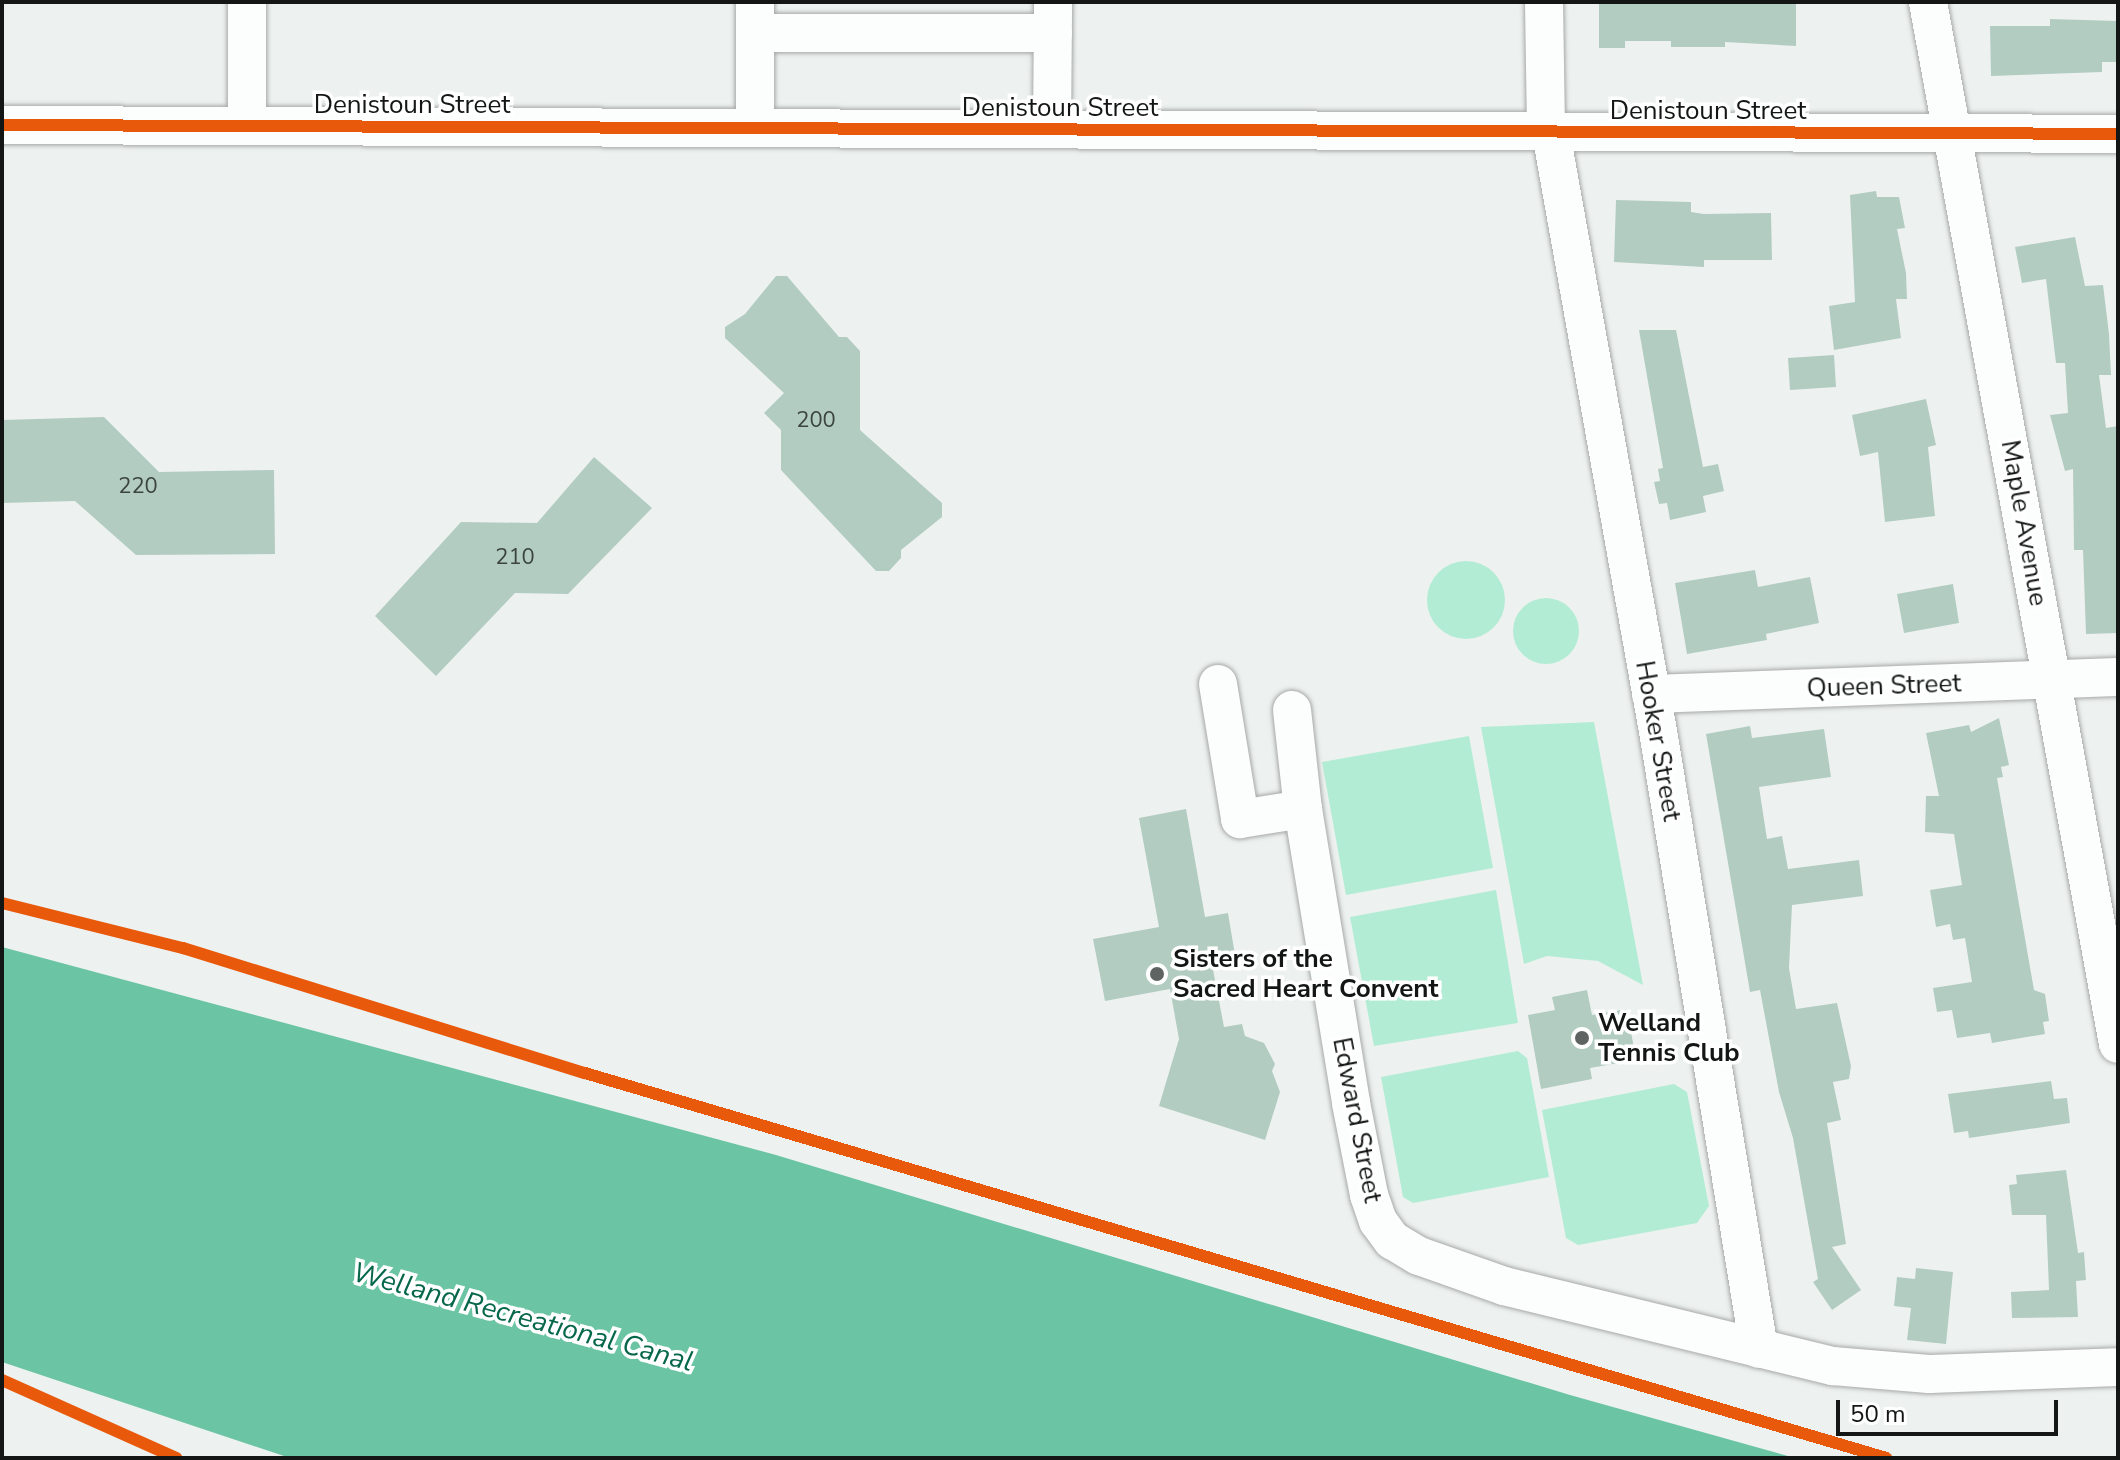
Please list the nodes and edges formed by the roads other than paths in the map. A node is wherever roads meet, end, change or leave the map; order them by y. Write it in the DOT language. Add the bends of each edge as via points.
graph roads {
  1 [pos="247,2"];
  2 [pos="1544,2"];
  3 [pos="1928,2"];
  4 [pos="755,18"];
  5 [pos="1053,18"];
  6 [pos="2,125"];
  7 [pos="247,126"];
  8 [pos="755,128"];
  9 [pos="1052,129"];
  10 [pos="1549,133"];
  11 [pos="1952,133"];
  12 [pos="2118,134"];
  13 [pos="2118,677"];
  14 [pos="2053,680"];
  15 [pos="1218,684"];
  16 [pos="1651,694"];
  17 [pos="1292,710"];
  18 [pos="1303,809"];
  19 [pos="2118,1044"];
  20 [pos="1759,1349"];
  21 [pos="2118,1367"];
  1 -- 7 [label="street"];
  2 -- 10 [label="street, Hooker Street"];
  3 -- 11 [label="street, Maple Avenue"];
  4 -- 5 [label="street"];
  4 -- 8 [label="street"];
  5 -- 9 [label="street"];
  6 -- 7 [label="street, Denistoun Street"];
  7 -- 8 [label="street, Denistoun Street"];
  8 -- 9 [label="street, Denistoun Street"];
  9 -- 10 [label="street, Denistoun Street"];
  10 -- 11 [label="street, Denistoun Street"];
  10 -- 16 [label="street, Hooker Street"];
  11 -- 12 [label="street, Denistoun Street"];
  11 -- 14 [label="street, Maple Avenue"];
  13 -- 14 [label="street, Queen Street"];
  14 -- 16 [label="street, Queen Street"];
  14 -- 19 [label="street, Maple Avenue"];
  15 -- 18 [label="street" via="1240,819"];
  16 -- 20 [label="street, Hooker Street"];
  17 -- 18 [label="street, Edward Street"];
  18 -- 20 [label="street, Edward Street" via="1369,1195 1392,1240 1419,1256 1504,1286"];
  20 -- 21 [label="street, Edward Street" via="1898,1374"];
}
